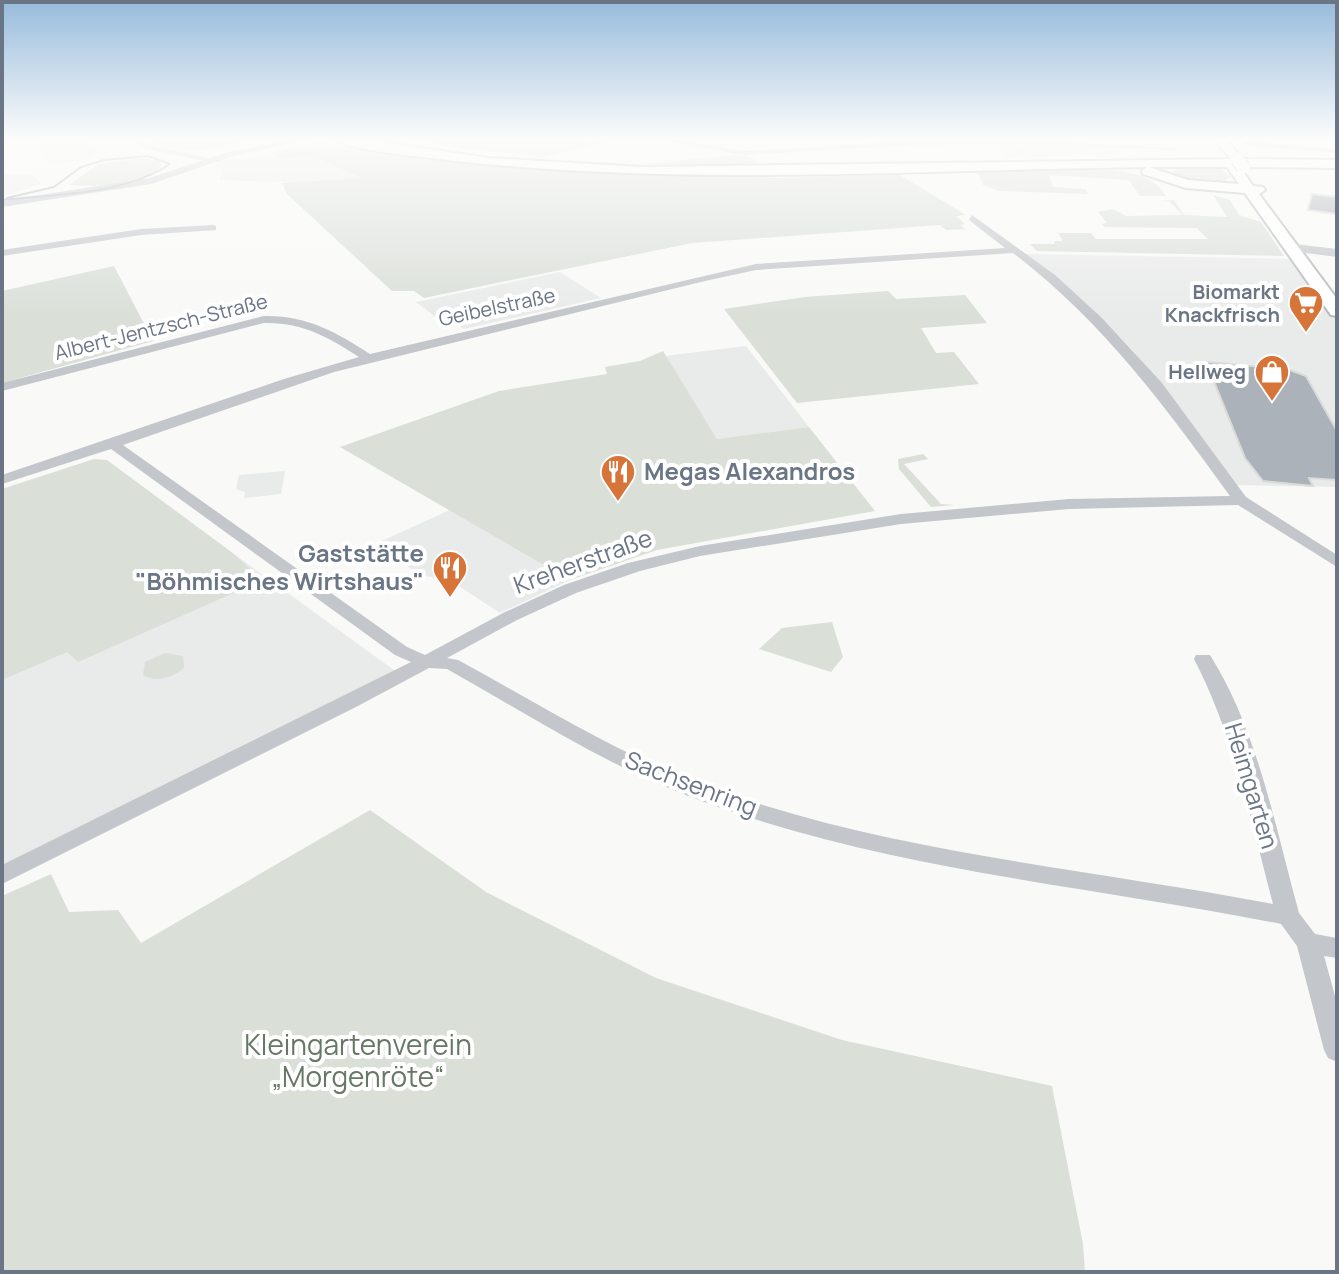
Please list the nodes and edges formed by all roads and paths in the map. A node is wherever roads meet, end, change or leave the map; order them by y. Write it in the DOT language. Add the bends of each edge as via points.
graph roads {
  1 [pos="47,197"];
  2 [pos="1259,197"];
  3 [pos="2,204"];
  4 [pos="972,218"];
  5 [pos="213,228"];
  6 [pos="1294,248"];
  7 [pos="1016,250"];
  8 [pos="2,253"];
  9 [pos="1337,253"];
  10 [pos="1337,311"];
  11 [pos="368,358"];
  12 [pos="2,387"];
  13 [pos="112,443"];
  14 [pos="2,480"];
  15 [pos="1241,500"];
  16 [pos="1337,562"];
  17 [pos="1203,659"];
  18 [pos="426,662"];
  19 [pos="2,875"];
  20 [pos="1288,916"];
  21 [pos="1308,943"];
  22 [pos="1337,948"];
  23 [pos="1337,1050"];
  1 -- 3 [label="street"];
  2 -- 6 [label="main road"];
  4 -- 7 [label="street"];
  5 -- 8 [label="street" via="126,234"];
  6 -- 9 [label="street"];
  6 -- 10 [label="main road"];
  7 -- 11 [label="street, Geibelstraße" via="756,267"];
  7 -- 15 [label="street" via="1063,287 1126,350"];
  11 -- 12 [label="street, Albert-Jentzsch-Straße" via="302,320 275,318"];
  11 -- 13 [label="street, Geibelstraße"];
  13 -- 14 [label="street, Geibelstraße"];
  13 -- 18 [label="street, Sachsenring" via="401,651"];
  15 -- 16 [label="street"];
  15 -- 18 [label="street, Kreherstraße" via="1014,507 700,551 570,589"];
  17 -- 20 [label="street, Heimgarten" via="1243,752"];
  18 -- 19 [label="street, Kreherstraße"];
  18 -- 20 [label="street, Sachsenring" via="451,664 591,745 708,795 870,844"];
  20 -- 21 [label="street"];
  21 -- 22 [label="street"];
  21 -- 23 [label="street"];
}
